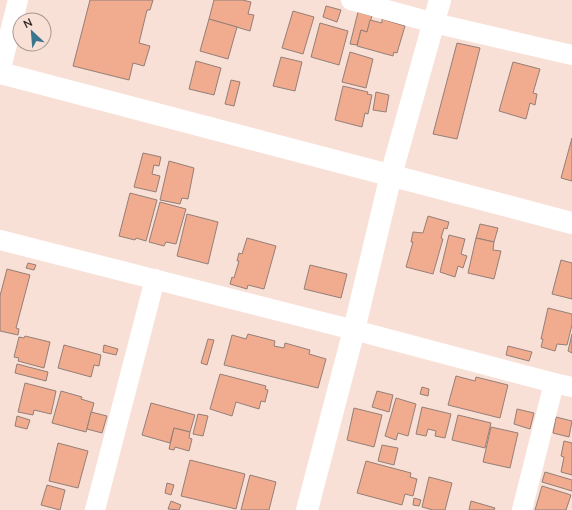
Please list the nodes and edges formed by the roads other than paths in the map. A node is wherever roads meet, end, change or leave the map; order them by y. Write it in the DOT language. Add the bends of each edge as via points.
graph roads {
  1 [pos="18,0"];
  2 [pos="351,0"];
  3 [pos="440,0"];
  4 [pos="434,23"];
  5 [pos="572,55"];
  6 [pos="0,72"];
  7 [pos="391,175"];
  8 [pos="572,223"];
  9 [pos="0,240"];
  10 [pos="155,279"];
  11 [pos="354,330"];
  12 [pos="563,385"];
  13 [pos="95,510"];
  14 [pos="307,510"];
  15 [pos="522,510"];
  1 -- 6 [label="street"];
  2 -- 4 [label="street"];
  3 -- 4 [label="street"];
  4 -- 5 [label="street"];
  4 -- 7 [label="street"];
  6 -- 7 [label="street"];
  7 -- 8 [label="street"];
  7 -- 11 [label="street"];
  9 -- 10 [label="street"];
  10 -- 11 [label="street"];
  10 -- 13 [label="street"];
  11 -- 12 [label="street"];
  11 -- 14 [label="street"];
  12 -- 15 [label="street"];
}
